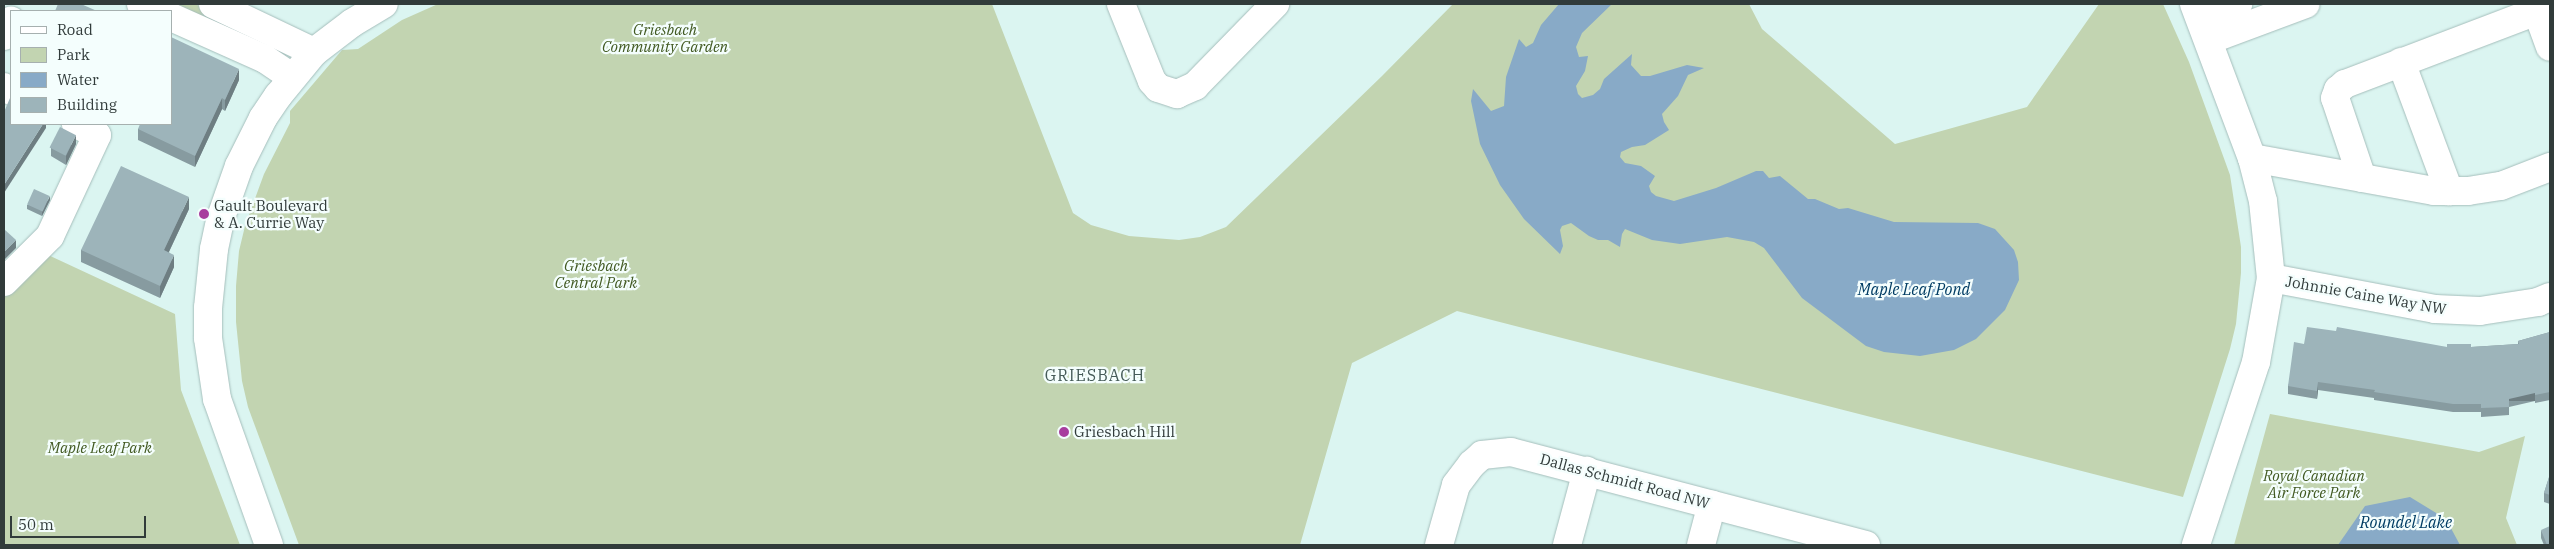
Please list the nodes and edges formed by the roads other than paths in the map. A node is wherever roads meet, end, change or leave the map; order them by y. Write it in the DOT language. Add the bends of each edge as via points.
graph roads {
  1 [pos="141,4"];
  2 [pos="213,4"];
  3 [pos="384,4"];
  4 [pos="1121,4"];
  5 [pos="1275,4"];
  6 [pos="2238,4"];
  7 [pos="2306,4"];
  8 [pos="2543,8"];
  9 [pos="156,10"];
  10 [pos="172,17"];
  11 [pos="2201,21"];
  12 [pos="10,22"];
  13 [pos="4,36"];
  14 [pos="2550,47"];
  15 [pos="314,52"];
  16 [pos="2402,62"];
  17 [pos="292,77"];
  18 [pos="78,125"];
  19 [pos="2252,158"];
  20 [pos="2550,167"];
  21 [pos="2362,178"];
  22 [pos="2449,191"];
  23 [pos="2271,278"];
  24 [pos="4,282"];
  25 [pos="2550,297"];
  26 [pos="1587,471"];
  27 [pos="1712,504"];
  28 [pos="269,545"];
  29 [pos="1439,545"];
  30 [pos="1567,545"];
  31 [pos="1701,545"];
  32 [pos="1866,545"];
  33 [pos="2196,545"];
  1 -- 9 [label="street"];
  2 -- 15 [label="street"];
  3 -- 15 [label="street"];
  4 -- 5 [label="street" via="1152,81 1163,91 1178,94 1195,86"];
  6 -- 11 [label="street"];
  7 -- 11 [label="street"];
  8 -- 14 [label="street"];
  8 -- 16 [label="street"];
  10 -- 17 [label="street" via="265,59"];
  11 -- 19 [label="street"];
  12 -- 13 [label="street"];
  15 -- 17 [label="street"];
  16 -- 21 [label="street" via="2345,84 2335,98"];
  16 -- 22 [label="street"];
  17 -- 28 [label="street" via="259,126 230,192 214,249 208,308 208,338 217,399"];
  18 -- 24 [label="street" via="97,135 50,236"];
  19 -- 21 [label="street"];
  19 -- 23 [label="street" via="2263,201"];
  20 -- 22 [label="street" via="2502,186"];
  21 -- 22 [label="street"];
  23 -- 25 [label="street, Johnnie Caine Way NW" via="2435,309 2480,311 2538,302"];
  23 -- 33 [label="street" via="2256,362"];
  26 -- 27 [label="street, Dallas Schmidt Road NW"];
  26 -- 29 [label="street, Dallas Schmidt Road NW" via="1511,452 1482,455 1456,485"];
  26 -- 30 [label="street"];
  27 -- 31 [label="street"];
  27 -- 32 [label="street, Dallas Schmidt Road NW"];
}
